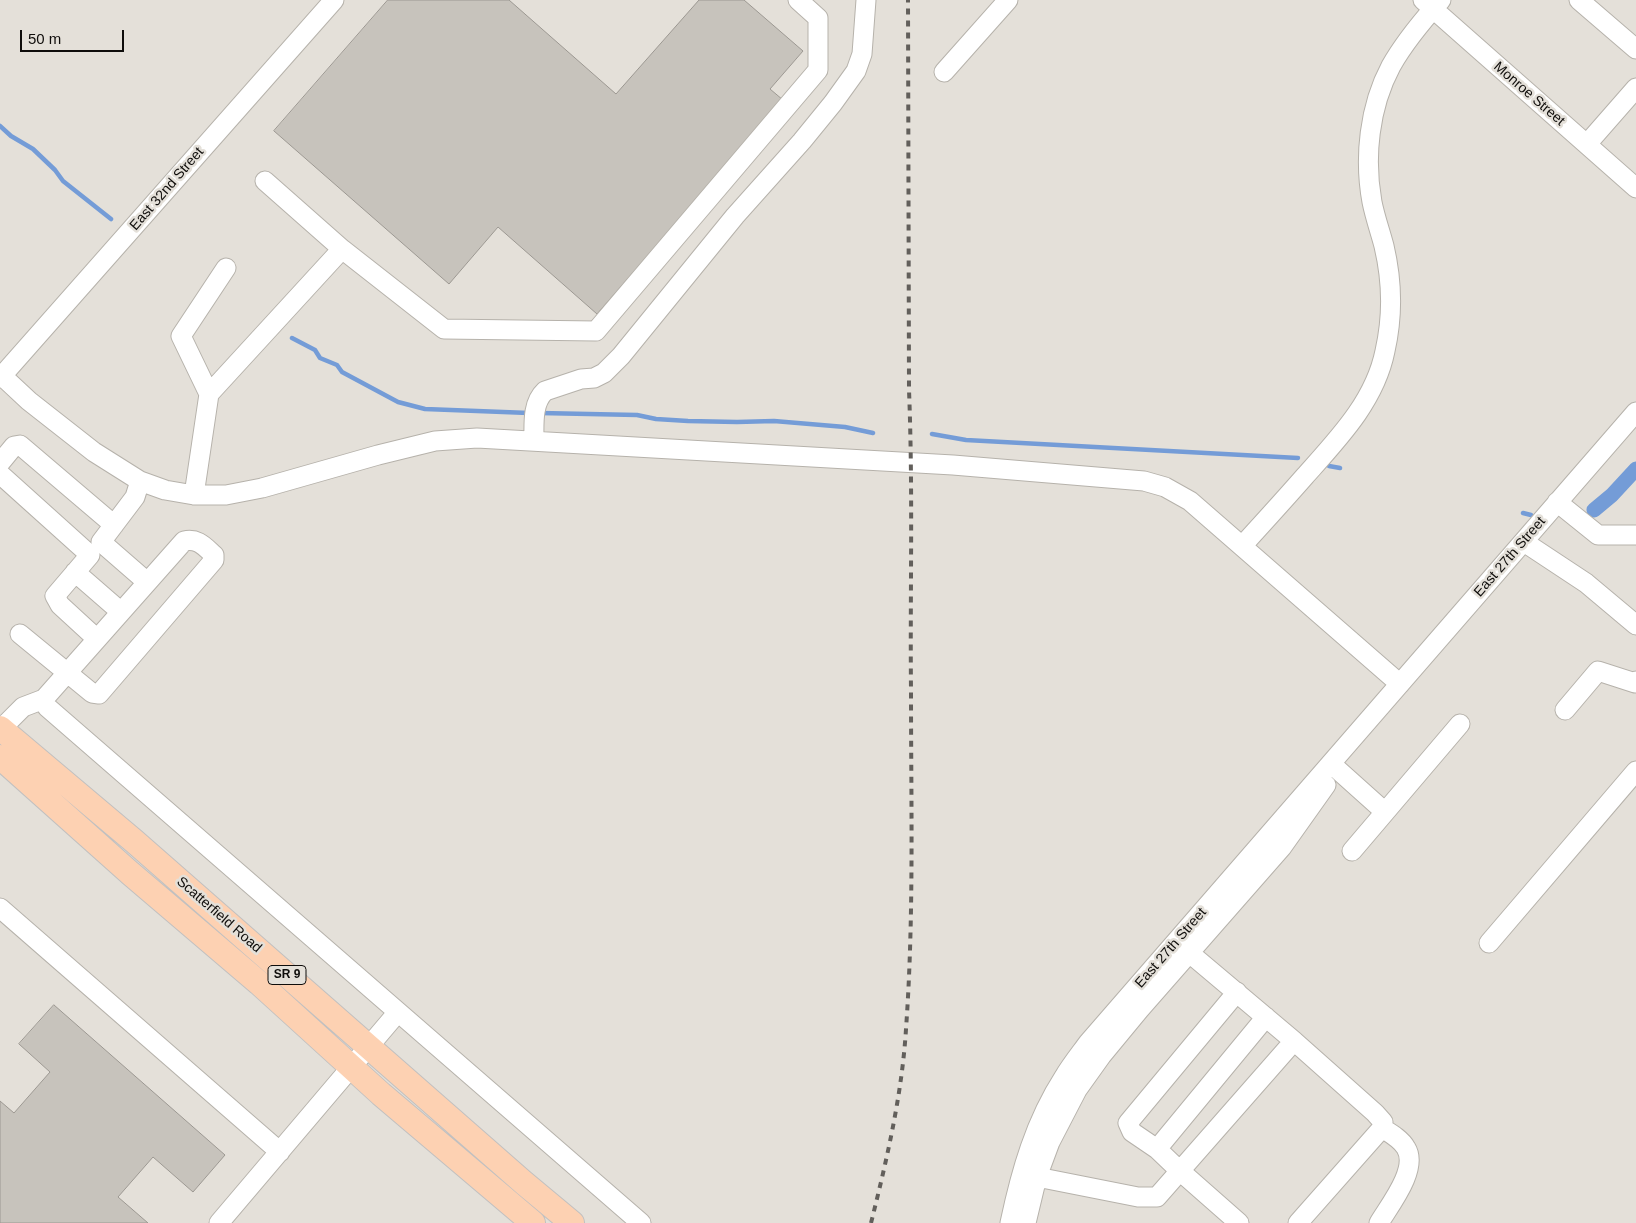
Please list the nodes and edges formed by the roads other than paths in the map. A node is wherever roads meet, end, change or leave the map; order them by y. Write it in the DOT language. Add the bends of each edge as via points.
graph roads {
  1 [pos="334,0"];
  2 [pos="798,0"];
  3 [pos="866,0"];
  4 [pos="1008,0"];
  5 [pos="1579,0"];
  6 [pos="1432,3"];
  7 [pos="1636,49"];
  8 [pos="944,72"];
  9 [pos="1636,88"];
  10 [pos="1587,144"];
  11 [pos="265,181"];
  12 [pos="1636,188"];
  13 [pos="342,248"];
  14 [pos="226,268"];
  15 [pos="1,376"];
  16 [pos="209,394"];
  17 [pos="1636,412"];
  18 [pos="534,441"];
  19 [pos="0,463"];
  20 [pos="0,474"];
  21 [pos="140,481"];
  22 [pos="194,495"];
  23 [pos="1557,502"];
  24 [pos="114,525"];
  25 [pos="1636,535"];
  26 [pos="1524,542"];
  27 [pos="1242,546"];
  28 [pos="95,548"];
  29 [pos="75,572"];
  30 [pos="147,582"];
  31 [pos="121,612"];
  32 [pos="1636,625"];
  33 [pos="20,634"];
  34 [pos="97,639"];
  35 [pos="67,674"];
  36 [pos="1636,683"];
  37 [pos="1400,684"];
  38 [pos="44,699"];
  39 [pos="1384,703"];
  40 [pos="1565,710"];
  41 [pos="1460,724"];
  42 [pos="1,729"];
  43 [pos="0,757"];
  44 [pos="1337,769"];
  45 [pos="1636,771"];
  46 [pos="1385,812"];
  47 [pos="1352,851"];
  48 [pos="0,908"];
  49 [pos="1489,943"];
  50 [pos="1183,948"];
  51 [pos="1237,992"];
  52 [pos="398,1012"];
  53 [pos="1266,1017"];
  54 [pos="1294,1041"];
  55 [pos="369,1047"];
  56 [pos="352,1068"];
  57 [pos="1382,1128"];
  58 [pos="1158,1149"];
  59 [pos="280,1152"];
  60 [pos="1180,1171"];
  61 [pos="1029,1174"];
  62 [pos="219,1223"];
  63 [pos="533,1223"];
  64 [pos="572,1223"];
  65 [pos="641,1223"];
  66 [pos="1010,1223"];
  67 [pos="1026,1223"];
  68 [pos="1239,1223"];
  69 [pos="1298,1223"];
  70 [pos="1379,1223"];
  1 -- 15 [label="street, East 32nd Street"];
  2 -- 13 [label="street" via="818,18 818,70 596,330 444,329"];
  3 -- 18 [label="street" via="862,54 856,71 833,103 735,216 630,347 604,373 545,391 538,398"];
  4 -- 8 [label="street"];
  5 -- 7 [label="street"];
  6 -- 10 [label="street, Monroe Street"];
  6 -- 27 [label="street" via="1391,67 1374,108 1369,172 1372,203 1391,290 1385,351 1376,381 1360,410 1338,439"];
  9 -- 10 [label="street"];
  10 -- 12 [label="street, Monroe Street"];
  11 -- 13 [label="street"];
  13 -- 16 [label="street"];
  14 -- 16 [label="street" via="181,336"];
  15 -- 21 [label="street" via="94,452"];
  16 -- 22 [label="street"];
  17 -- 23 [label="street, East 27th Street"];
  18 -- 22 [label="street" via="477,438 435,441 262,488 226,495"];
  18 -- 27 [label="street" via="953,465 1144,481 1190,501"];
  19 -- 24 [label="street" via="14,446 20,445"];
  20 -- 28 [label="street"];
  21 -- 22 [label="street"];
  21 -- 24 [label="street" via="135,497"];
  23 -- 25 [label="street" via="1598,535"];
  23 -- 26 [label="street, East 27th Street"];
  24 -- 28 [label="street"];
  26 -- 32 [label="street" via="1586,583"];
  26 -- 37 [label="street, East 27th Street"];
  27 -- 37 [label="street"];
  28 -- 29 [label="street"];
  28 -- 30 [label="street"];
  29 -- 31 [label="street"];
  29 -- 34 [label="street" via="55,596 60,605"];
  30 -- 31 [label="street"];
  30 -- 35 [label="street" via="184,541 198,541 214,555 214,560 99,694 92,693"];
  31 -- 34 [label="street"];
  33 -- 35 [label="street"];
  34 -- 35 [label="street"];
  35 -- 38 [label="street"];
  36 -- 40 [label="street" via="1598,671"];
  37 -- 39 [label="street, East 27th Street"];
  38 -- 42 [label="street" via="23,707"];
  38 -- 52 [label="street" via="47,707"];
  39 -- 44 [label="street, East 27th Street"];
  39 -- 50 [label="street, East 27th Street" via="1269,833"];
  41 -- 46 [label="street"];
  42 -- 55 [label="main road, Scatterfield Road / SR 9"];
  43 -- 56 [label="main road, Scatterfield Road / SR 9"];
  44 -- 46 [label="street"];
  44 -- 50 [label="street, East 27th Street" via="1282,847"];
  45 -- 49 [label="street"];
  46 -- 47 [label="street"];
  48 -- 59 [label="street"];
  50 -- 51 [label="street"];
  50 -- 61 [label="street, East 27th Street" via="1088,1042 1064,1076 1037,1128"];
  51 -- 53 [label="street"];
  51 -- 58 [label="street" via="1128,1123 1132,1132"];
  52 -- 55 [label="street"];
  52 -- 65 [label="street"];
  53 -- 54 [label="street"];
  53 -- 58 [label="street"];
  54 -- 57 [label="street" via="1381,1118"];
  54 -- 60 [label="street"];
  55 -- 56 [label="street"];
  55 -- 64 [label="main road, Scatterfield Road / SR 9"];
  56 -- 59 [label="street"];
  56 -- 63 [label="main road, Scatterfield Road / SR 9"];
  57 -- 69 [label="street"];
  57 -- 70 [label="street" via="1407,1148 1410,1158 1405,1180"];
  58 -- 60 [label="street"];
  59 -- 62 [label="street"];
  60 -- 61 [label="street" via="1157,1197 1138,1197"];
  60 -- 68 [label="street"];
  61 -- 66 [label="street, East 27th Street"];
  61 -- 67 [label="street, East 27th Street"];
}
